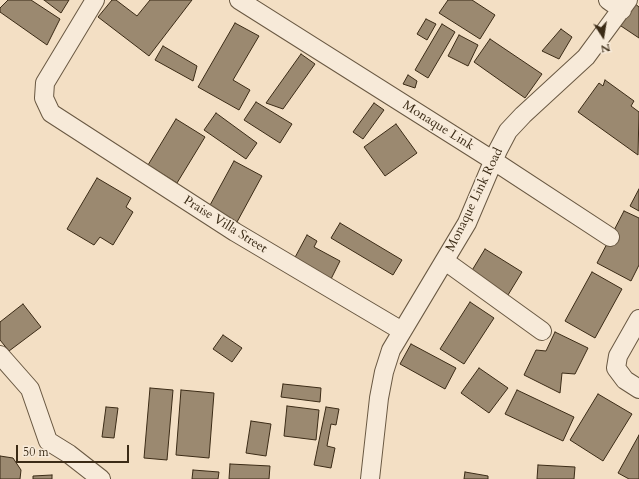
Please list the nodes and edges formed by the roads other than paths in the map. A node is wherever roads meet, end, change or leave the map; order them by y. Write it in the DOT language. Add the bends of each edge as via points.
graph roads {
  1 [pos="95,0"];
  2 [pos="239,0"];
  3 [pos="619,3"];
  4 [pos="494,161"];
  5 [pos="610,237"];
  6 [pos="445,261"];
  7 [pos="639,319"];
  8 [pos="402,331"];
  9 [pos="542,332"];
  10 [pos="0,355"];
  11 [pos="639,389"];
  12 [pos="101,479"];
  13 [pos="370,479"];
  1 -- 8 [label="street, Praise Villa Street" via="45,83 44,98 51,113 235,232"];
  2 -- 4 [label="street, Monaque Link"];
  3 -- 4 [label="street, Monaque Link Road" via="586,57 508,131"];
  4 -- 5 [label="street, Monaque Link"];
  4 -- 6 [label="street, Monaque Link Road"];
  6 -- 8 [label="street, Monaque Link Road"];
  6 -- 9 [label="street"];
  7 -- 11 [label="street" via="618,356 616,368 625,380"];
  8 -- 13 [label="street, Monaque Link Road" via="384,372"];
  10 -- 12 [label="street" via="30,389 48,441"];
}
